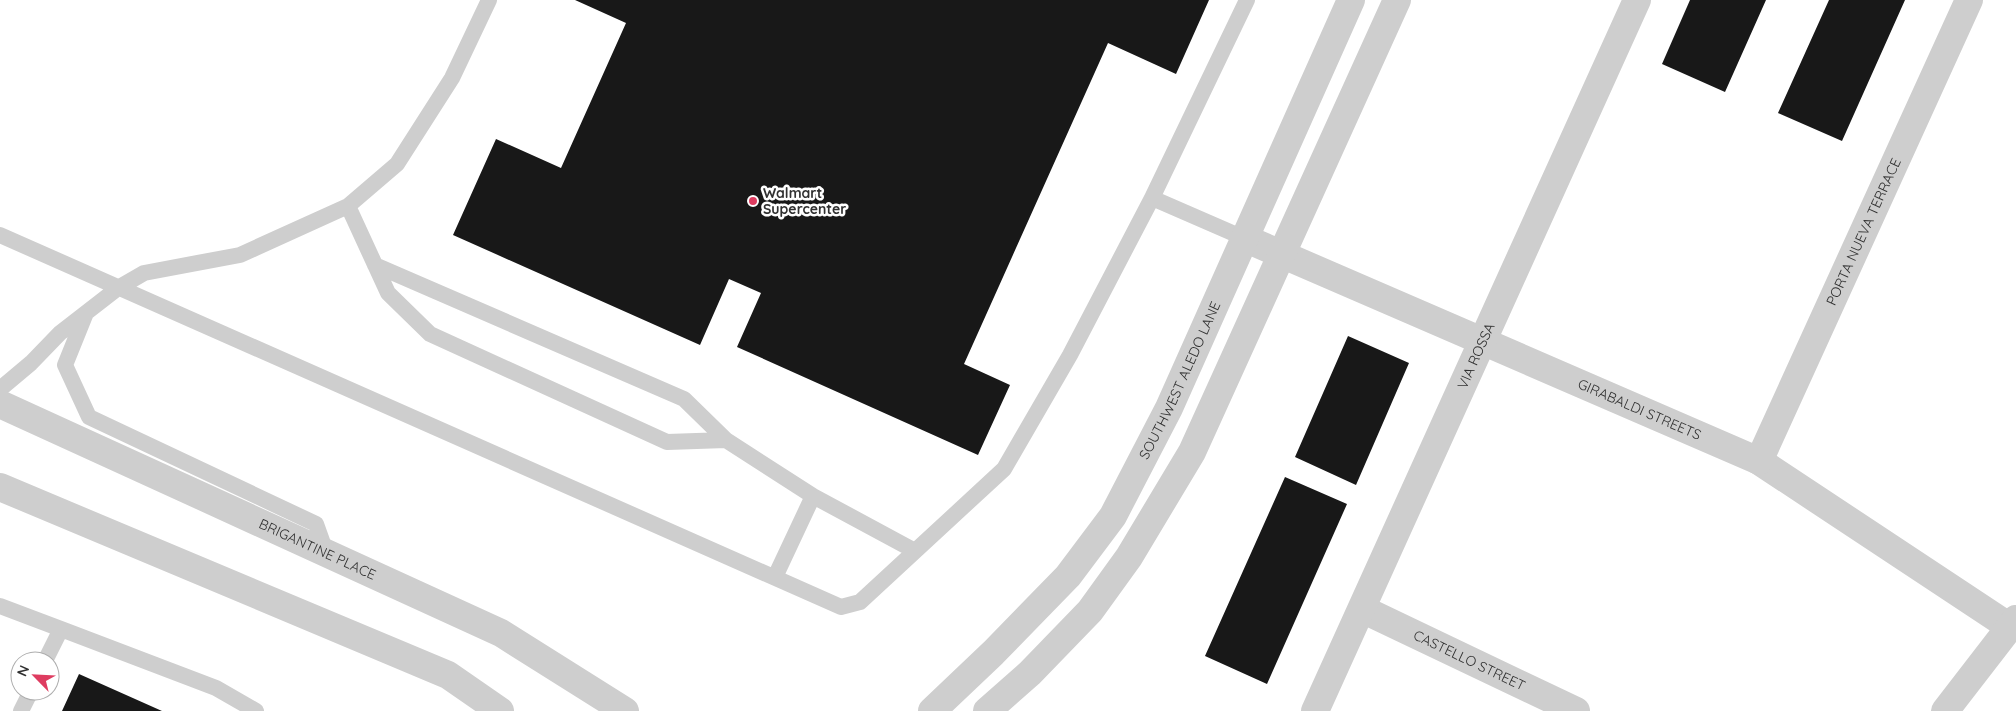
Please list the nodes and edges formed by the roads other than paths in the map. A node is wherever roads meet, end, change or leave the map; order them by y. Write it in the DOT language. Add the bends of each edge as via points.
graph roads {
  1 [pos="488,0"];
  2 [pos="1247,0"];
  3 [pos="1352,0"];
  4 [pos="1397,0"];
  5 [pos="1637,0"];
  6 [pos="1969,0"];
  7 [pos="1152,198"];
  8 [pos="348,206"];
  9 [pos="0,235"];
  10 [pos="1244,238"];
  11 [pos="1282,255"];
  12 [pos="375,265"];
  13 [pos="118,288"];
  14 [pos="87,311"];
  15 [pos="1483,340"];
  16 [pos="0,389"];
  17 [pos="0,404"];
  18 [pos="726,440"];
  19 [pos="1759,462"];
  20 [pos="0,488"];
  21 [pos="813,496"];
  22 [pos="915,551"];
  23 [pos="326,552"];
  24 [pos="775,577"];
  25 [pos="0,606"];
  26 [pos="1362,609"];
  27 [pos="2013,623"];
  28 [pos="61,629"];
  29 [pos="51,651"];
  30 [pos="256,711"];
  31 [pos="500,711"];
  32 [pos="625,711"];
  33 [pos="932,711"];
  34 [pos="988,711"];
  35 [pos="1315,711"];
  36 [pos="1576,711"];
  37 [pos="1945,711"];
  1 -- 8 [label="lane" via="452,78 397,164"];
  2 -- 7 [label="lane"];
  3 -- 10 [label="street, SOUTHWEST ALEDO LANE"];
  4 -- 11 [label="street"];
  5 -- 15 [label="street, VIA ROSSA"];
  6 -- 19 [label="street, PORTA NUEVA TERRACE"];
  7 -- 10 [label="lane"];
  7 -- 22 [label="lane" via="1070,356 1004,469"];
  8 -- 12 [label="lane"];
  8 -- 13 [label="lane" via="240,255 144,273"];
  9 -- 13 [label="lane"];
  10 -- 11 [label="street, GIRABALDI STREETS"];
  10 -- 33 [label="street, SOUTHWEST ALEDO LANE" via="1169,408 1113,516 1068,576"];
  11 -- 15 [label="street, GIRABALDI STREETS"];
  11 -- 34 [label="street" via="1192,452 1129,557 1090,611"];
  12 -- 18 [label="lane" via="684,399"];
  12 -- 18 [label="lane" via="388,293 430,334 667,442"];
  13 -- 14 [label="lane"];
  13 -- 24 [label="lane"];
  14 -- 16 [label="lane"];
  14 -- 23 [label="lane" via="65,365 89,417 316,524"];
  15 -- 19 [label="street, GIRABALDI STREETS"];
  15 -- 26 [label="street, VIA ROSSA"];
  17 -- 23 [label="street, BRIGANTINE PLACE"];
  18 -- 21 [label="lane"];
  19 -- 27 [label="street, GIRABALDI STREETS"];
  20 -- 31 [label="street" via="448,675"];
  21 -- 22 [label="lane"];
  21 -- 24 [label="lane"];
  22 -- 24 [label="lane" via="860,602 841,607"];
  23 -- 32 [label="street, BRIGANTINE PLACE" via="500,633"];
  25 -- 28 [label="lane"];
  26 -- 35 [label="street, VIA ROSSA"];
  26 -- 36 [label="street, CASTELLO STREET"];
  27 -- 37 [label="street"];
  28 -- 29 [label="lane"];
  28 -- 30 [label="lane" via="216,688"];
}
